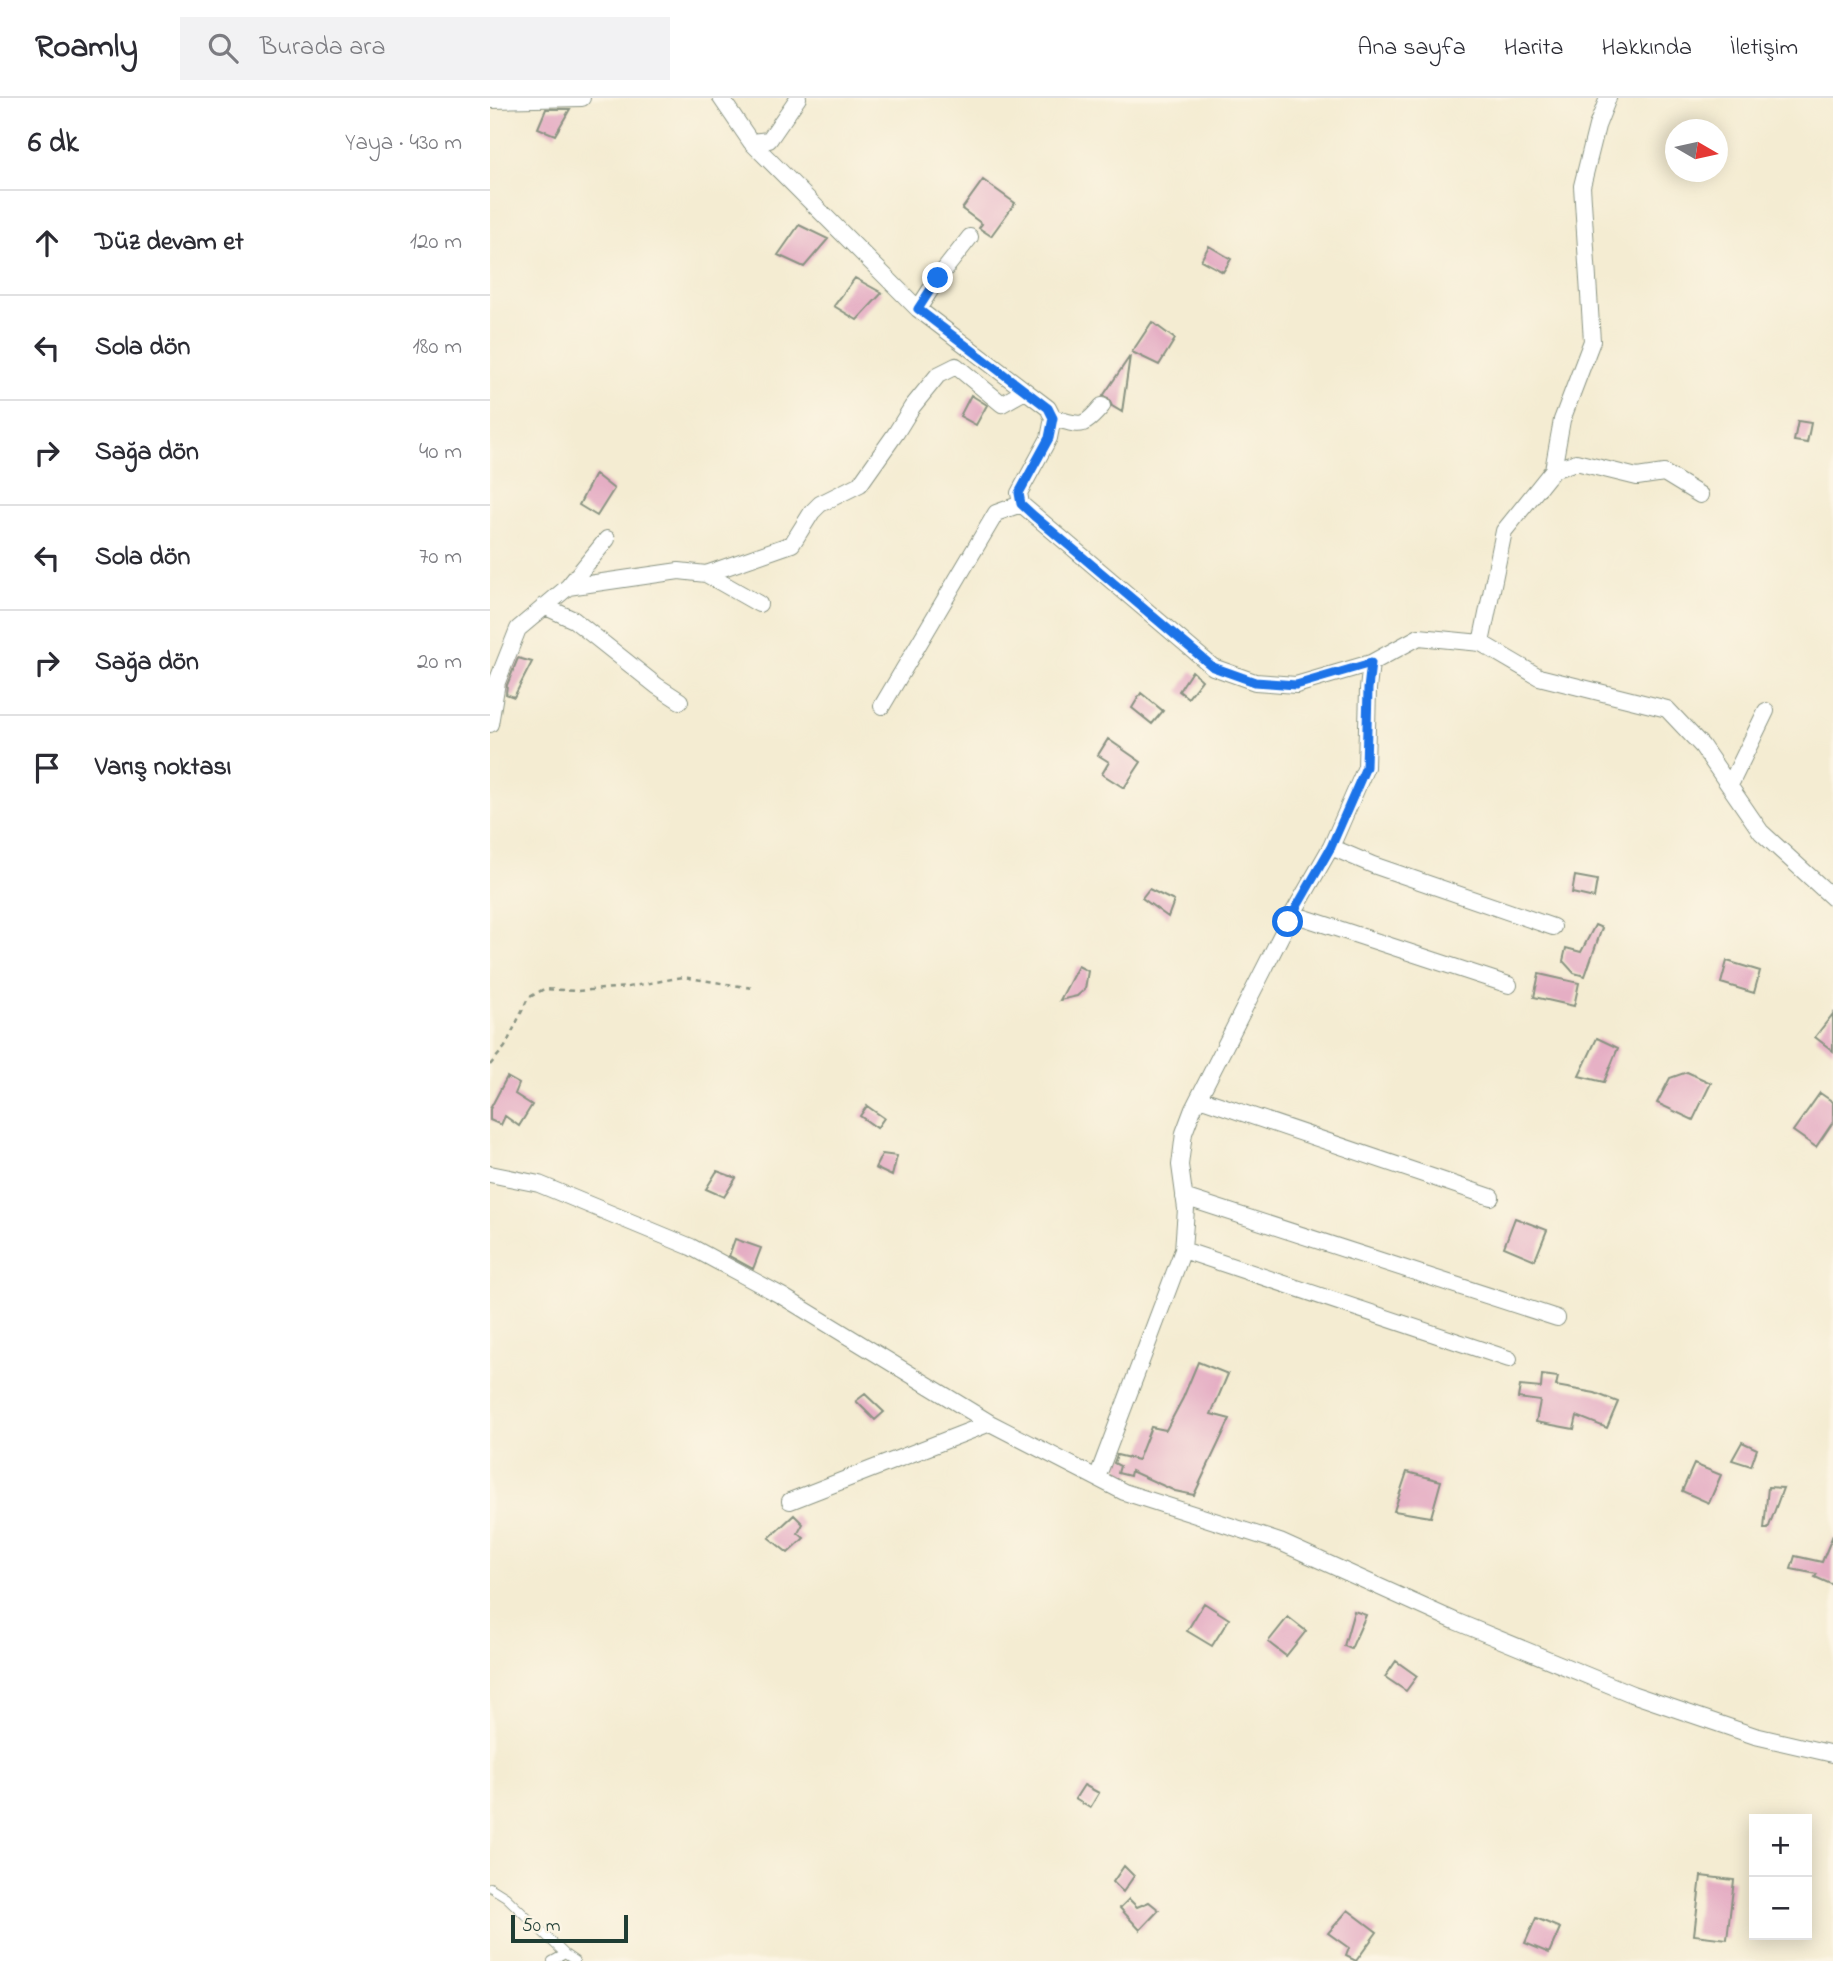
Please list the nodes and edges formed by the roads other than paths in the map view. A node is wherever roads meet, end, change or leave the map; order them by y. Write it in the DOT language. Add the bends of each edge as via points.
graph roads {
  1 [pos="582,98"];
  2 [pos="721,98"];
  3 [pos="797,98"];
  4 [pos="1608,98"];
  5 [pos="490,100"];
  6 [pos="751,142"];
  7 [pos="970,237"];
  8 [pos="918,309"];
  9 [pos="1025,391"];
  10 [pos="1102,406"];
  11 [pos="1053,418"];
  12 [pos="1553,470"];
  13 [pos="1700,495"];
  14 [pos="1021,504"];
  15 [pos="607,539"];
  16 [pos="706,574"];
  17 [pos="568,587"];
  18 [pos="759,604"];
  19 [pos="544,606"];
  20 [pos="1481,643"];
  21 [pos="1371,663"];
  22 [pos="680,701"];
  23 [pos="882,706"];
  24 [pos="1766,711"];
  25 [pos="490,724"];
  26 [pos="1730,785"];
  27 [pos="1331,847"];
  28 [pos="1833,898"];
  29 [pos="1293,914"];
  30 [pos="1553,928"];
  31 [pos="1508,985"];
  32 [pos="1199,1098"];
  33 [pos="490,1174"];
  34 [pos="1184,1197"];
  35 [pos="1491,1198"];
  36 [pos="1183,1250"];
  37 [pos="1557,1318"];
  38 [pos="1509,1359"];
  39 [pos="990,1423"];
  40 [pos="1097,1478"];
  41 [pos="790,1501"];
  42 [pos="1833,1754"];
  43 [pos="490,1886"];
  44 [pos="565,1954"];
  45 [pos="552,1961"];
  46 [pos="575,1961"];
  1 -- 5 [label="street"];
  2 -- 6 [label="street"];
  3 -- 6 [label="street" via="769,140"];
  4 -- 12 [label="street" via="1582,186 1591,341 1562,421"];
  6 -- 8 [label="street"];
  7 -- 8 [label="street"];
  8 -- 9 [label="street"];
  9 -- 11 [label="street" via="1048,408"];
  9 -- 16 [label="street" via="1003,404 956,366 938,375 860,484 820,504 792,544"];
  10 -- 11 [label="street" via="1088,422"];
  11 -- 14 [label="street" via="1049,438 1019,493"];
  12 -- 13 [label="street" via="1576,462 1637,477 1664,473"];
  12 -- 20 [label="street" via="1504,531"];
  14 -- 21 [label="street" via="1213,667 1255,682 1296,685"];
  14 -- 23 [label="street" via="996,513"];
  15 -- 17 [label="street"];
  16 -- 17 [label="street" via="679,571"];
  16 -- 18 [label="street"];
  17 -- 19 [label="street"];
  19 -- 22 [label="street" via="574,620"];
  19 -- 25 [label="street" via="518,629 497,682"];
  20 -- 21 [label="street" via="1419,637"];
  20 -- 26 [label="street" via="1539,677 1667,709"];
  21 -- 27 [label="street" via="1366,767"];
  24 -- 26 [label="street"];
  26 -- 28 [label="street" via="1761,832"];
  27 -- 29 [label="street"];
  27 -- 30 [label="street"];
  29 -- 31 [label="street"];
  29 -- 32 [label="street"];
  32 -- 34 [label="street" via="1184,1133 1180,1166"];
  32 -- 35 [label="street"];
  33 -- 39 [label="street" via="539,1184 691,1247 782,1296"];
  34 -- 36 [label="street"];
  34 -- 37 [label="street"];
  36 -- 38 [label="street"];
  36 -- 40 [label="street"];
  39 -- 40 [label="street"];
  39 -- 41 [label="street"];
  40 -- 42 [label="street" via="1124,1492 1280,1542 1632,1694 1755,1736"];
  43 -- 44 [label="lane"];
  44 -- 45 [label="lane"];
  44 -- 46 [label="lane"];
}
